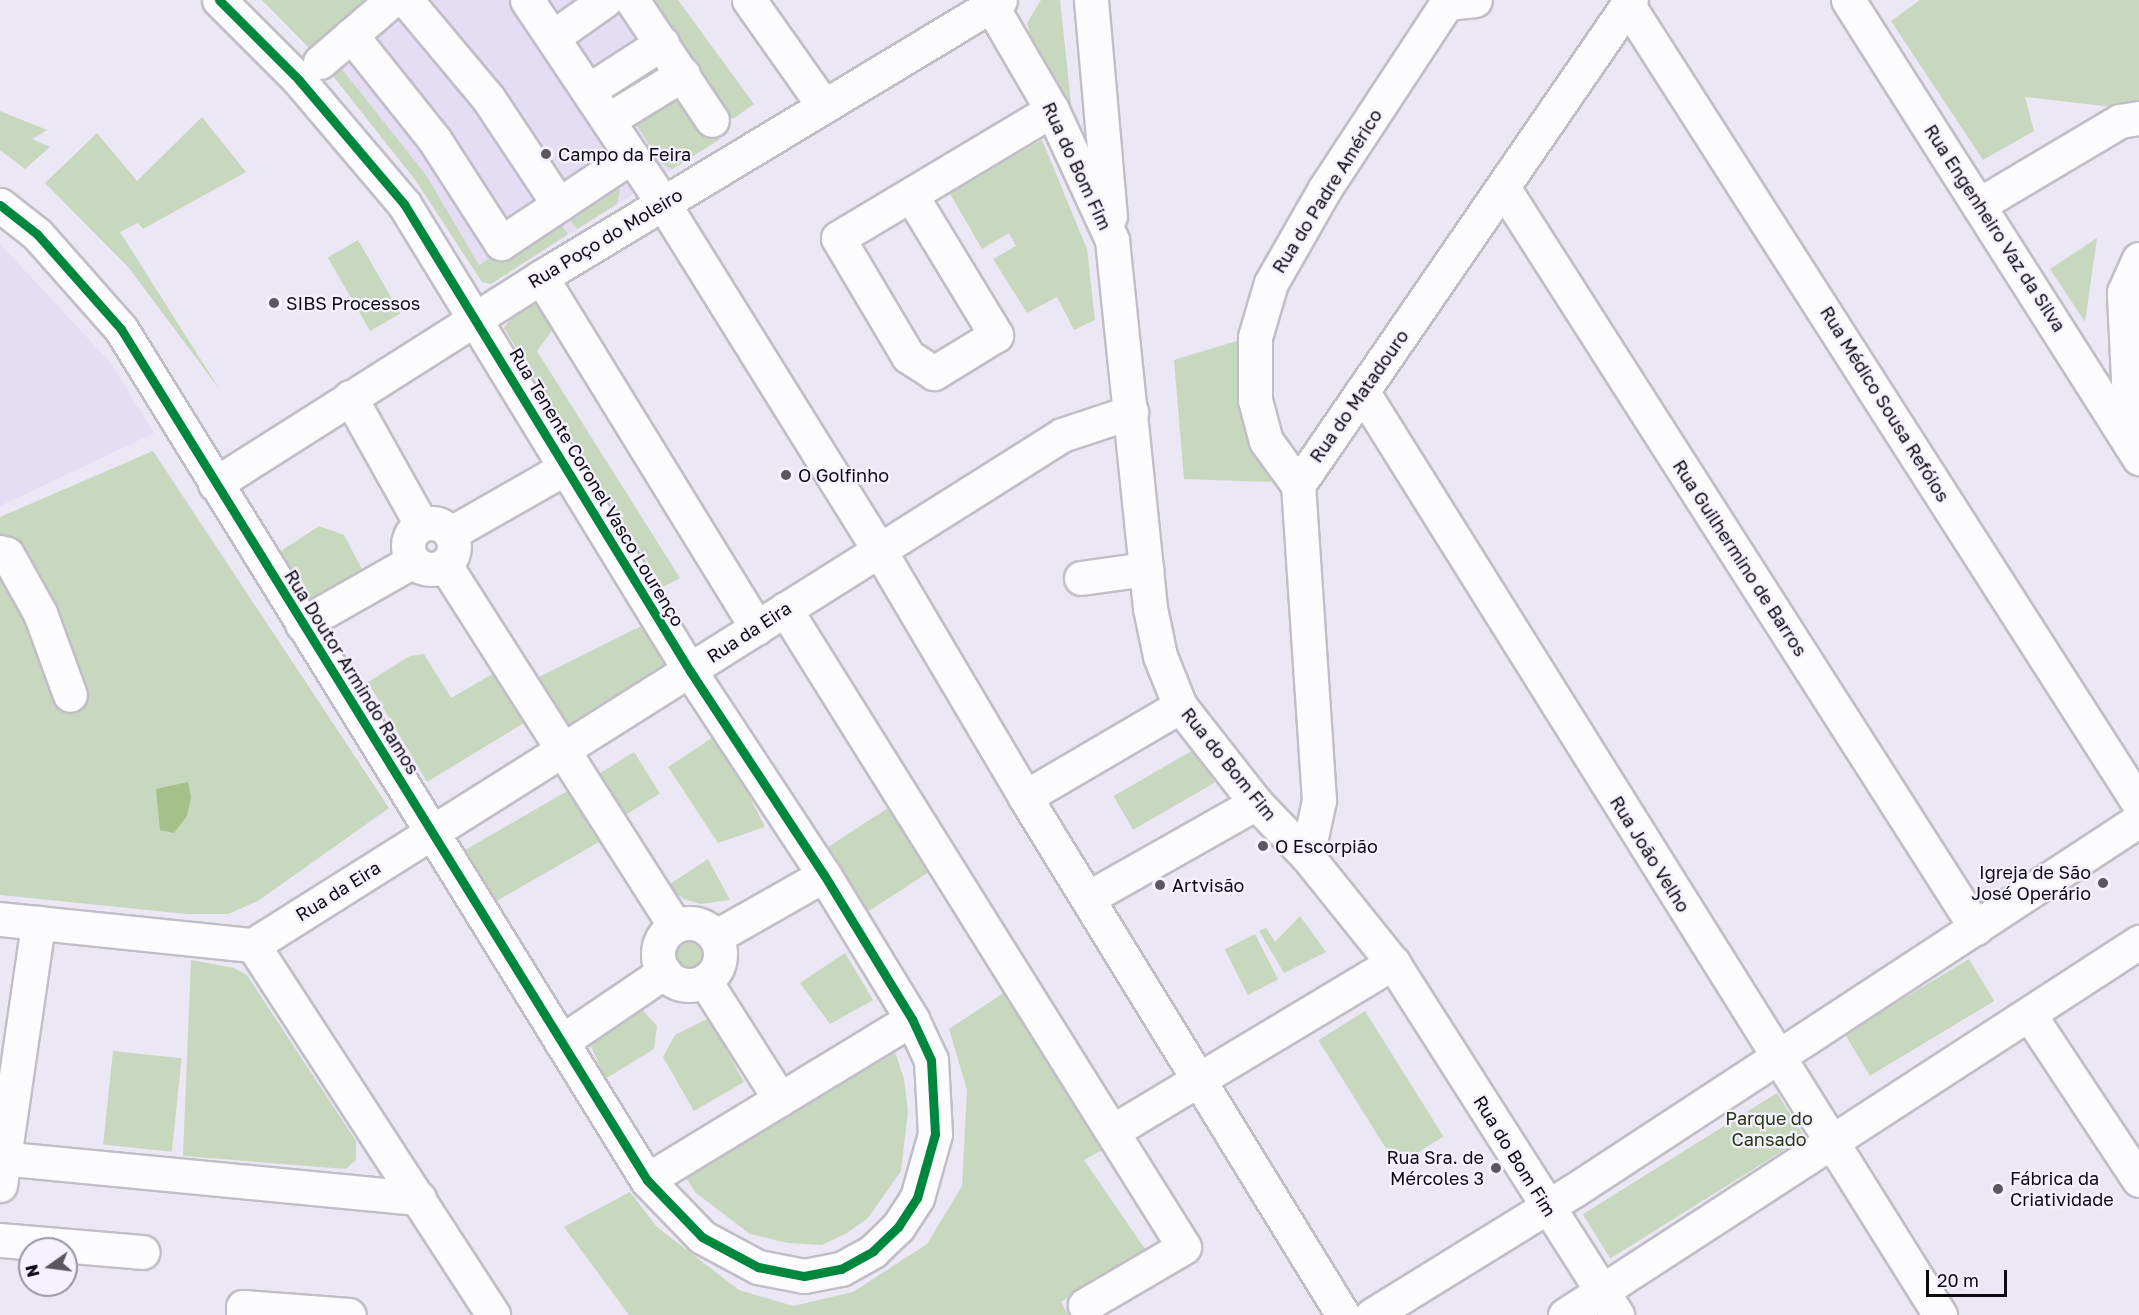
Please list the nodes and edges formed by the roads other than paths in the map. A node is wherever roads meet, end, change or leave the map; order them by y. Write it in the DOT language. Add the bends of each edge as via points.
graph roads {
  1 [pos="219,0"];
  2 [pos="392,0"];
  3 [pos="406,0"];
  4 [pos="526,0"];
  5 [pos="606,0"];
  6 [pos="632,0"];
  7 [pos="749,0"];
  8 [pos="1091,0"];
  9 [pos="1475,0"];
  10 [pos="1848,0"];
  11 [pos="993,2"];
  12 [pos="1624,2"];
  13 [pos="351,35"];
  14 [pos="553,37"];
  15 [pos="662,43"];
  16 [pos="320,62"];
  17 [pos="683,74"];
  18 [pos="590,90"];
  19 [pos="823,105"];
  20 [pos="1052,110"];
  21 [pos="2139,118"];
  22 [pos="608,120"];
  23 [pos="712,120"];
  24 [pos="632,156"];
  25 [pos="1504,189"];
  26 [pos="911,195"];
  27 [pos="663,203"];
  28 [pos="1980,204"];
  29 [pos="0,205"];
  30 [pos="559,205"];
  31 [pos="1112,240"];
  32 [pos="2139,259"];
  33 [pos="541,277"];
  34 [pos="475,318"];
  35 [pos="1362,391"];
  36 [pos="350,397"];
  37 [pos="1131,412"];
  38 [pos="2135,451"];
  39 [pos="565,468"];
  40 [pos="215,484"];
  41 [pos="1298,485"];
  42 [pos="436,529"];
  43 [pos="878,548"];
  44 [pos="0,552"];
  45 [pos="413,561"];
  46 [pos="445,565"];
  47 [pos="1146,569"];
  48 [pos="1081,578"];
  49 [pos="784,609"];
  50 [pos="302,624"];
  51 [pos="757,628"];
  52 [pos="690,671"];
  53 [pos="70,695"];
  54 [pos="1180,706"];
  55 [pos="564,750"];
  56 [pos="1025,797"];
  57 [pos="1256,802"];
  58 [pos="2139,804"];
  59 [pos="2139,820"];
  60 [pos="432,831"];
  61 [pos="1307,856"];
  62 [pos="824,875"];
  63 [pos="1088,898"];
  64 [pos="0,919"];
  65 [pos="38,923"];
  66 [pos="675,926"];
  67 [pos="1976,928"];
  68 [pos="715,937"];
  69 [pos="2139,942"];
  70 [pos="253,945"];
  71 [pos="1393,963"];
  72 [pos="664,972"];
  73 [pos="705,981"];
  74 [pos="2029,1014"];
  75 [pos="912,1019"];
  76 [pos="561,1042"];
  77 [pos="1777,1059"];
  78 [pos="1198,1079"];
  79 [pos="780,1099"];
  80 [pos="1113,1131"];
  81 [pos="1831,1143"];
  82 [pos="2,1167"];
  83 [pos="647,1180"];
  84 [pos="2139,1180"];
  85 [pos="419,1198"];
  86 [pos="1547,1207"];
  87 [pos="0,1240"];
  88 [pos="142,1252"];
  89 [pos="1609,1304"];
  90 [pos="1085,1305"];
  91 [pos="243,1315"];
  92 [pos="348,1315"];
  93 [pos="493,1315"];
  94 [pos="1343,1315"];
  95 [pos="1372,1315"];
  96 [pos="1565,1315"];
  97 [pos="1940,1315"];
  1 -- 34 [label="street, Rua Tenente Coronel Vasco Lourenço" via="299,80 405,204"];
  2 -- 13 [label="street"];
  3 -- 30 [label="street" via="488,98"];
  4 -- 14 [label="street"];
  5 -- 14 [label="street"];
  6 -- 15 [label="street"];
  7 -- 19 [label="street"];
  8 -- 31 [label="street"];
  9 -- 41 [label="street, Rua do Padre Américo" via="1447,3 1324,190 1271,283 1255,337 1255,400 1266,441"];
  10 -- 28 [label="street, Rua Engenheiro Vaz da Silva"];
  11 -- 19 [label="street, Rua Poço do Moleiro"];
  11 -- 20 [label="street, Rua do Bom Fim"];
  12 -- 25 [label="street, Rua do Matadouro"];
  12 -- 58 [label="street, Rua Médico Sousa Refóios"];
  13 -- 16 [label="street"];
  13 -- 30 [label="street" via="434,139 501,243"];
  14 -- 18 [label="street"];
  15 -- 17 [label="street"];
  15 -- 18 [label="street"];
  17 -- 22 [label="street"];
  17 -- 23 [label="street"];
  18 -- 22 [label="street"];
  19 -- 27 [label="street, Rua Poço do Moleiro"];
  20 -- 26 [label="street"];
  20 -- 31 [label="street, Rua do Bom Fim"];
  21 -- 28 [label="street" via="2120,121"];
  22 -- 24 [label="street"];
  24 -- 27 [label="street"];
  24 -- 30 [label="street"];
  25 -- 35 [label="street, Rua do Matadouro"];
  25 -- 67 [label="street, Rua Guilhermino de Barros"];
  26 -- 26 [label="street" via="996,335 934,373 908,356 838,238"];
  27 -- 33 [label="street, Rua Poço do Moleiro"];
  27 -- 43 [label="street"];
  28 -- 38 [label="street, Rua Engenheiro Vaz da Silva"];
  29 -- 40 [label="street, Rua Doutor Armindo Ramos" via="37,234 121,329"];
  31 -- 37 [label="street, Rua do Bom Fim"];
  32 -- 38 [label="street" via="2124,292"];
  33 -- 34 [label="street, Rua Poço do Moleiro"];
  33 -- 51 [label="street"];
  34 -- 36 [label="street, Rua Poço do Moleiro"];
  34 -- 39 [label="street, Rua Tenente Coronel Vasco Lourenço"];
  35 -- 41 [label="street, Rua do Matadouro"];
  35 -- 77 [label="street, Rua João Velho"];
  36 -- 40 [label="street, Rua Poço do Moleiro"];
  36 -- 42 [label="street"];
  37 -- 43 [label="street, Rua da Eira" via="1062,435"];
  37 -- 47 [label="street, Rua do Bom Fim"];
  39 -- 42 [label="street"];
  39 -- 52 [label="street, Rua Tenente Coronel Vasco Lourenço"];
  40 -- 50 [label="street, Rua Doutor Armindo Ramos"];
  41 -- 61 [label="street" via="1319,800"];
  42 -- 45 [label="street" via="408,540"];
  42 -- 46 [label="street" via="454,547"];
  43 -- 49 [label="street, Rua da Eira"];
  43 -- 56 [label="street"];
  44 -- 53 [label="street" via="7,554 40,613"];
  45 -- 46 [label="street" via="431,570"];
  45 -- 50 [label="street"];
  46 -- 55 [label="street"];
  47 -- 48 [label="street"];
  47 -- 54 [label="street, Rua do Bom Fim" via="1160,656"];
  49 -- 51 [label="street, Rua da Eira"];
  49 -- 80 [label="street"];
  50 -- 60 [label="street, Rua Doutor Armindo Ramos"];
  51 -- 52 [label="street, Rua da Eira"];
  52 -- 55 [label="street, Rua da Eira"];
  52 -- 62 [label="street, Rua Tenente Coronel Vasco Lourenço"];
  54 -- 56 [label="street"];
  54 -- 57 [label="street, Rua do Bom Fim"];
  55 -- 60 [label="street, Rua da Eira"];
  55 -- 66 [label="street"];
  56 -- 63 [label="street"];
  57 -- 61 [label="street, Rua do Bom Fim"];
  57 -- 63 [label="street"];
  59 -- 67 [label="street"];
  60 -- 70 [label="street, Rua da Eira"];
  60 -- 76 [label="street, Rua Doutor Armindo Ramos"];
  61 -- 71 [label="street, Rua do Bom Fim"];
  62 -- 68 [label="street"];
  62 -- 75 [label="street, Rua Tenente Coronel Vasco Lourenço"];
  63 -- 78 [label="street"];
  64 -- 65 [label="street"];
  65 -- 70 [label="street"];
  65 -- 82 [label="street"];
  66 -- 68 [label="street" via="702,925"];
  66 -- 72 [label="street" via="659,946"];
  67 -- 77 [label="street"];
  68 -- 73 [label="street" via="720,956"];
  69 -- 74 [label="street"];
  70 -- 85 [label="street"];
  71 -- 78 [label="street"];
  71 -- 86 [label="street, Rua do Bom Fim"];
  72 -- 73 [label="street" via="678,983"];
  72 -- 76 [label="street"];
  73 -- 79 [label="street"];
  74 -- 81 [label="street"];
  74 -- 84 [label="street"];
  75 -- 79 [label="street"];
  75 -- 83 [label="street, Rua Tenente Coronel Vasco Lourenço" via="931,1060 935,1134 917,1198 898,1227 873,1251 841,1269 804,1276 758,1267 702,1238"];
  76 -- 83 [label="street, Rua Doutor Armindo Ramos"];
  77 -- 81 [label="street, Rua João Velho"];
  77 -- 86 [label="street"];
  78 -- 80 [label="street"];
  78 -- 94 [label="street"];
  79 -- 83 [label="street"];
  80 -- 90 [label="street" via="1184,1247"];
  81 -- 89 [label="street"];
  81 -- 97 [label="street, Rua João Velho"];
  82 -- 85 [label="street"];
  85 -- 93 [label="street"];
  86 -- 89 [label="street, Rua do Bom Fim"];
  86 -- 95 [label="street"];
  87 -- 88 [label="street"];
  89 -- 96 [label="street"];
  91 -- 92 [label="street" via="243,1307"];
}
